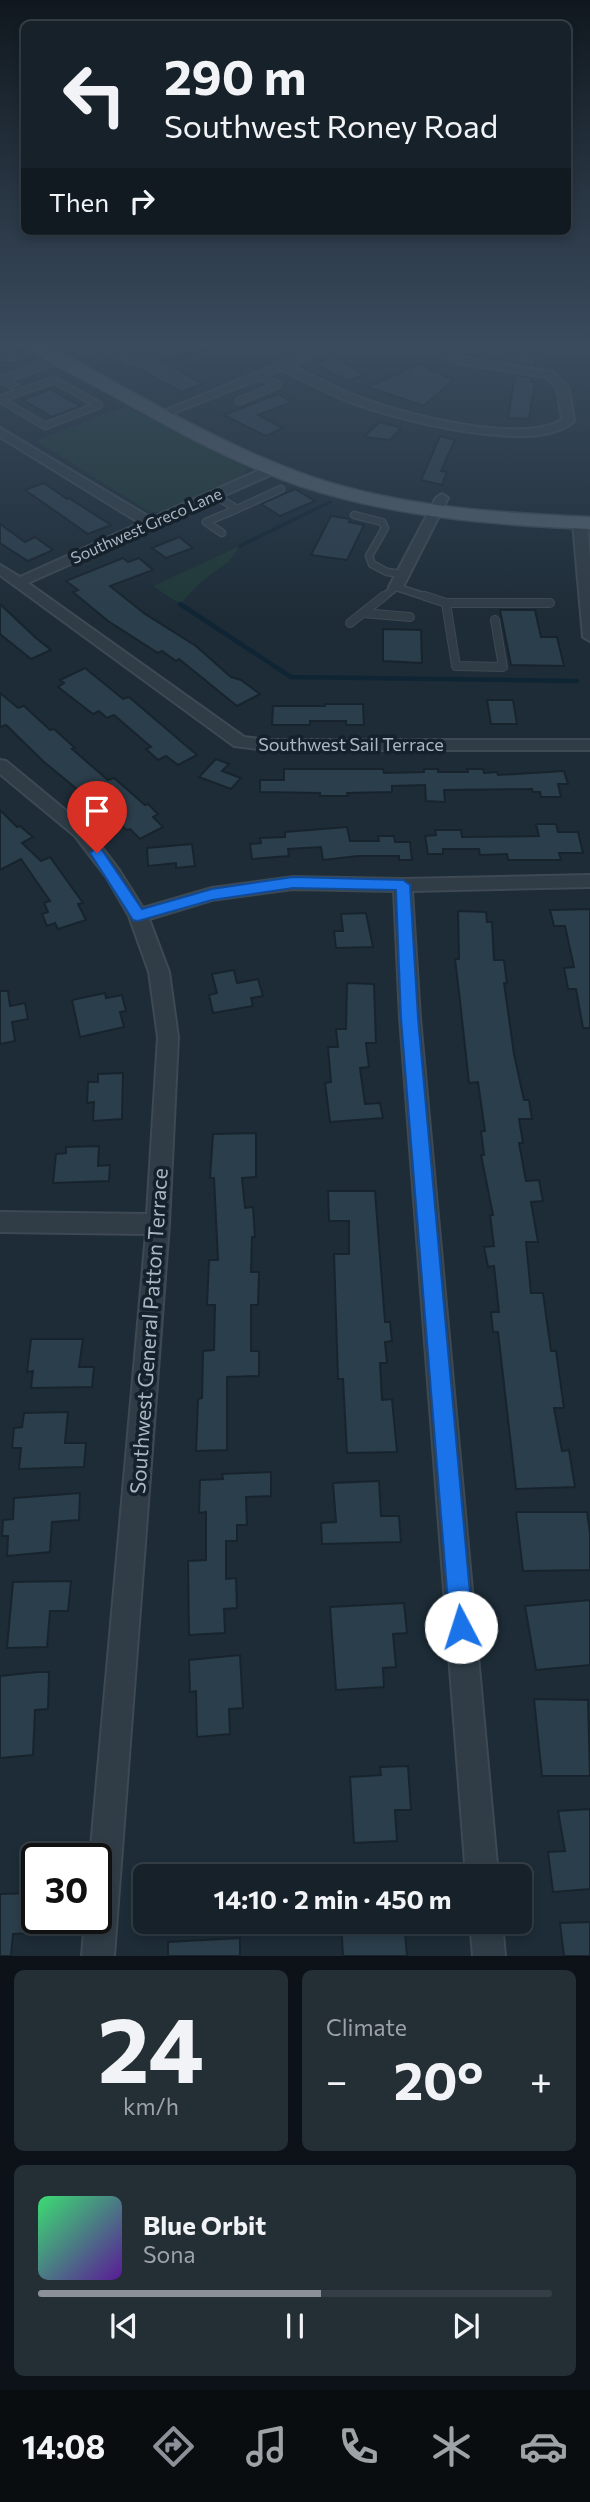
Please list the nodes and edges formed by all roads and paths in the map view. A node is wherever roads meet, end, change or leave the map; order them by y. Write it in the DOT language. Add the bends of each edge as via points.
graph roads {
  1 [pos="2,433"];
  2 [pos="196,433"];
  3 [pos="231,433"];
  4 [pos="273,469"];
  5 [pos="281,489"];
  6 [pos="214,495"];
  7 [pos="438,504"];
  8 [pos="237,509"];
  9 [pos="355,515"];
  10 [pos="587,518"];
  11 [pos="149,523"];
  12 [pos="222,533"];
  13 [pos="0,569"];
  14 [pos="399,580"];
  15 [pos="19,582"];
  16 [pos="446,603"];
  17 [pos="550,603"];
  18 [pos="494,612"];
  19 [pos="363,613"];
  20 [pos="410,617"];
  21 [pos="350,623"];
  22 [pos="590,637"];
  23 [pos="590,745"];
  24 [pos="0,765"];
  25 [pos="590,881"];
  26 [pos="403,885"];
  27 [pos="138,916"];
  28 [pos="0,1222"];
  29 [pos="158,1224"];
  30 [pos="481,1864"];
  31 [pos="487,1934"];
  32 [pos="98,1956"];
  33 [pos="489,1956"];
  1 -- 11 [label="street"];
  2 -- 4 [label="main road"];
  3 -- 7 [label="main road" via="294,461"];
  4 -- 6 [label="street, Southwest Greco Lane"];
  4 -- 7 [label="main road" via="339,490"];
  5 -- 8 [label="lane"];
  6 -- 8 [label="lane"];
  6 -- 11 [label="street, Southwest Greco Lane"];
  7 -- 10 [label="main road" via="499,517"];
  7 -- 14 [label="street"];
  8 -- 12 [label="lane" via="206,522"];
  9 -- 14 [label="lane" via="382,522 385,528 369,556 372,564"];
  10 -- 22 [label="street"];
  11 -- 15 [label="street, Southwest Greco Lane"];
  13 -- 15 [label="street, Southwest Sail Terrace"];
  14 -- 16 [label="lane"];
  14 -- 19 [label="lane"];
  15 -- 23 [label="street, Southwest Sail Terrace" via="240,742"];
  16 -- 18 [label="lane"];
  16 -- 18 [label="lane" via="457,666 503,667"];
  17 -- 18 [label="lane"];
  19 -- 20 [label="lane"];
  19 -- 21 [label="lane"];
  24 -- 27 [label="street, Southwest General Patton Terrace" via="81,832"];
  25 -- 26 [label="street"];
  26 -- 27 [label="street" via="293,883 212,894"];
  26 -- 30 [label="street" via="411,1032"];
  27 -- 29 [label="street, Southwest General Patton Terrace" via="159,972 168,1037"];
  28 -- 29 [label="street"];
  29 -- 32 [label="street, Southwest General Patton Terrace"];
  31 -- 33 [label="street"];
}
